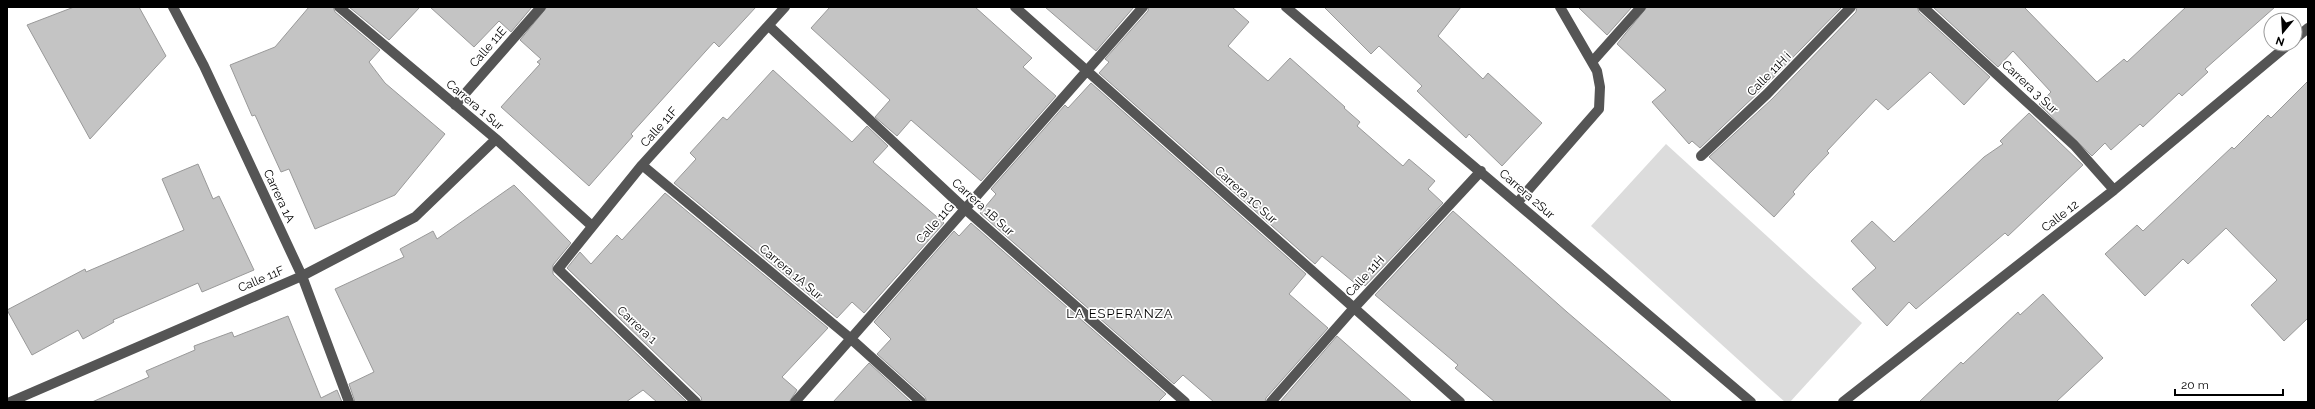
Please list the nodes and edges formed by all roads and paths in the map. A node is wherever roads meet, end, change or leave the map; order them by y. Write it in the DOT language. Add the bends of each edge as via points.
graph roads {
  1 [pos="173,7"];
  2 [pos="339,7"];
  3 [pos="541,7"];
  4 [pos="785,7"];
  5 [pos="1015,7"];
  6 [pos="1143,7"];
  7 [pos="1286,7"];
  8 [pos="1560,7"];
  9 [pos="1641,7"];
  10 [pos="1851,7"];
  11 [pos="1923,7"];
  12 [pos="769,26"];
  13 [pos="2279,52"];
  14 [pos="1592,62"];
  15 [pos="1086,71"];
  16 [pos="455,105"];
  17 [pos="496,139"];
  18 [pos="1701,156"];
  19 [pos="642,165"];
  20 [pos="1481,170"];
  21 [pos="2114,190"];
  22 [pos="1517,202"];
  23 [pos="965,209"];
  24 [pos="592,226"];
  25 [pos="558,269"];
  26 [pos="302,276"];
  27 [pos="1353,309"];
  28 [pos="850,338"];
  29 [pos="10,402"];
  30 [pos="349,402"];
  31 [pos="696,402"];
  32 [pos="795,402"];
  33 [pos="921,402"];
  34 [pos="1185,402"];
  35 [pos="1271,402"];
  36 [pos="1460,402"];
  37 [pos="1751,402"];
  38 [pos="1843,402"];
  1 -- 26 [label="street, Carrera 1A" via="204,66"];
  2 -- 16 [label="street, Carrera 1 Sur"];
  3 -- 16 [label="street, Calle 11E"];
  4 -- 12 [label="street, Calle 11F"];
  5 -- 15 [label="street, Carrera 1C Sur"];
  6 -- 15 [label="street, Calle 11G"];
  7 -- 20 [label="street, Carrera 2Sur"];
  8 -- 14 [label="street"];
  9 -- 14 [label="street"];
  10 -- 18 [label="street, Calle 11H i" via="1767,94"];
  11 -- 21 [label="street, Carrera 3 Sur" via="2074,146"];
  12 -- 19 [label="street, Calle 11F"];
  12 -- 23 [label="street, Carrera 1B Sur"];
  13 -- 21 [label="street, Calle 12"];
  14 -- 22 [label="street" via="1597,71 1600,87 1599,109"];
  15 -- 23 [label="street, Calle 11G"];
  15 -- 27 [label="street, Carrera 1C Sur"];
  16 -- 17 [label="street, Carrera 1 Sur"];
  17 -- 24 [label="street, Carrera 1 Sur"];
  17 -- 26 [label="street, Calle 11F" via="415,217"];
  19 -- 24 [label="street, Calle 11F"];
  19 -- 28 [label="street, Carrera 1A Sur"];
  20 -- 22 [label="street, Carrera 2Sur"];
  20 -- 27 [label="street, Calle 11H"];
  21 -- 38 [label="street, Calle 12"];
  22 -- 37 [label="street, Carrera 2Sur"];
  23 -- 28 [label="street, Calle 11G"];
  23 -- 34 [label="street, Carrera 1B Sur"];
  24 -- 25 [label="street, Calle 11F"];
  25 -- 31 [label="street, Carrera 1"];
  26 -- 29 [label="street, Calle 11F"];
  26 -- 30 [label="street, Carrera 1A"];
  27 -- 35 [label="street, Calle 11H"];
  27 -- 36 [label="street, Carrera 1C Sur"];
  28 -- 32 [label="street, Calle 11G"];
  28 -- 33 [label="street, Carrera 1A Sur"];
}
